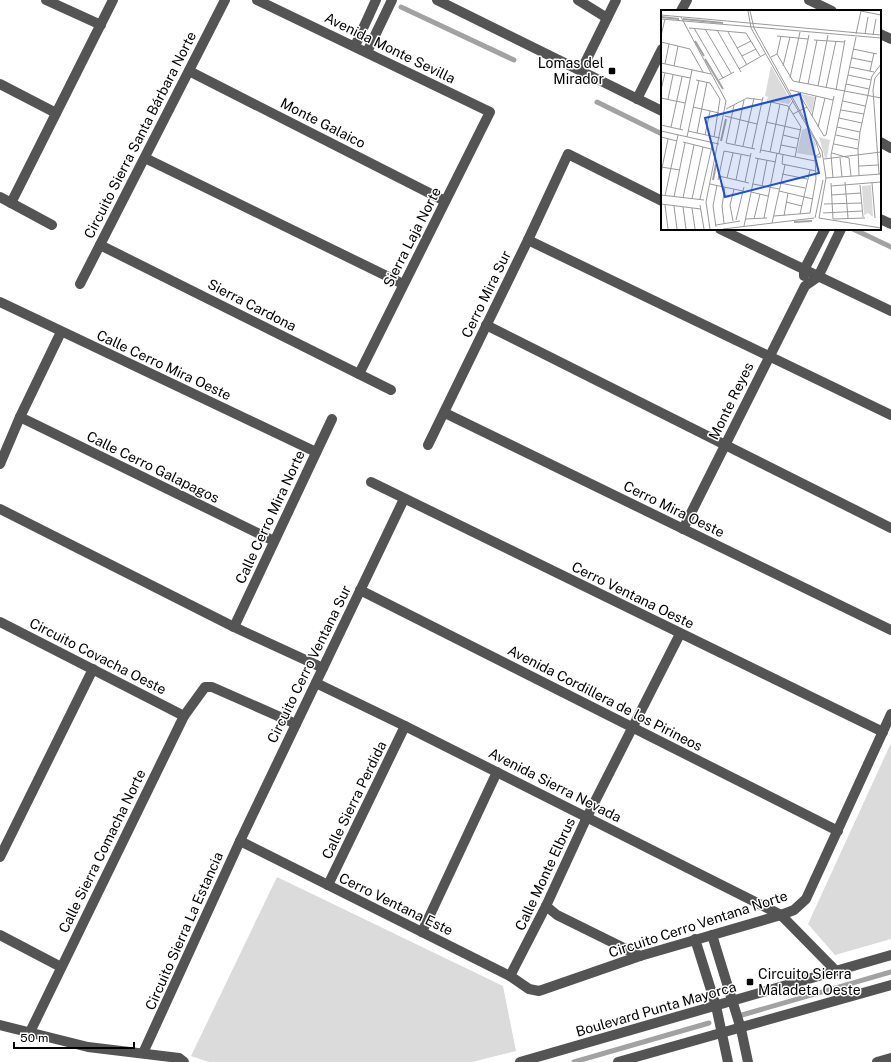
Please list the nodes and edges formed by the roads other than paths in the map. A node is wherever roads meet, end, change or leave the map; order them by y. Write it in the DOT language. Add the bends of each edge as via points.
graph roads {
  1 [pos="46,0"];
  2 [pos="113,0"];
  3 [pos="225,0"];
  4 [pos="257,0"];
  5 [pos="376,0"];
  6 [pos="392,0"];
  7 [pos="437,0"];
  8 [pos="578,0"];
  9 [pos="616,0"];
  10 [pos="686,0"];
  11 [pos="809,0"];
  12 [pos="681,10"];
  13 [pos="830,10"];
  14 [pos="607,18"];
  15 [pos="100,24"];
  16 [pos="881,34"];
  17 [pos="891,39"];
  18 [pos="355,46"];
  19 [pos="661,51"];
  20 [pos="367,52"];
  21 [pos="189,71"];
  22 [pos="581,71"];
  23 [pos="0,84"];
  24 [pos="637,99"];
  25 [pos="661,111"];
  26 [pos="490,112"];
  27 [pos="56,113"];
  28 [pos="881,143"];
  29 [pos="891,148"];
  30 [pos="145,158"];
  31 [pos="0,198"];
  32 [pos="661,200"];
  33 [pos="446,201"];
  34 [pos="11,203"];
  35 [pos="881,219"];
  36 [pos="891,224"];
  37 [pos="52,225"];
  38 [pos="722,230"];
  39 [pos="824,230"];
  40 [pos="841,230"];
  41 [pos="528,240"];
  42 [pos="100,245"];
  43 [pos="804,270"];
  44 [pos="818,277"];
  45 [pos="80,284"];
  46 [pos="404,284"];
  47 [pos="804,286"];
  48 [pos="0,302"];
  49 [pos="891,311"];
  50 [pos="486,325"];
  51 [pos="61,332"];
  52 [pos="769,357"];
  53 [pos="359,374"];
  54 [pos="391,390"];
  55 [pos="445,413"];
  56 [pos="891,415"];
  57 [pos="20,417"];
  58 [pos="332,419"];
  59 [pos="428,445"];
  60 [pos="725,446"];
  61 [pos="316,452"];
  62 [pos="0,464"];
  63 [pos="371,482"];
  64 [pos="404,499"];
  65 [pos="0,509"];
  66 [pos="891,528"];
  67 [pos="683,529"];
  68 [pos="274,541"];
  69 [pos="360,590"];
  70 [pos="1,625"];
  71 [pos="234,627"];
  72 [pos="891,630"];
  73 [pos="680,634"];
  74 [pos="323,668"];
  75 [pos="93,669"];
  76 [pos="316,683"];
  77 [pos="891,714"];
  78 [pos="184,716"];
  79 [pos="296,724"];
  80 [pos="405,726"];
  81 [pos="633,728"];
  82 [pos="883,732"];
  83 [pos="497,772"];
  84 [pos="587,817"];
  85 [pos="838,831"];
  86 [pos="240,841"];
  87 [pos="0,857"];
  88 [pos="328,885"];
  89 [pos="546,906"];
  90 [pos="781,915"];
  91 [pos="422,932"];
  92 [pos="0,935"];
  93 [pos="712,936"];
  94 [pos="695,939"];
  95 [pos="640,956"];
  96 [pos="891,956"];
  97 [pos="61,967"];
  98 [pos="836,971"];
  99 [pos="510,976"];
  100 [pos="891,985"];
  101 [pos="539,990"];
  102 [pos="732,1002"];
  103 [pos="716,1006"];
  104 [pos="0,1025"];
  105 [pos="741,1028"];
  106 [pos="30,1032"];
  107 [pos="722,1034"];
  108 [pos="143,1053"];
  109 [pos="891,1058"];
  110 [pos="180,1061"];
  111 [pos="520,1062"];
  112 [pos="618,1062"];
  113 [pos="728,1062"];
  114 [pos="748,1062"];
  115 [pos="877,1062"];
  1 -- 15 [label="street"];
  2 -- 15 [label="street"];
  3 -- 21 [label="street, Circuito Sierra Santa Bárbara Norte"];
  4 -- 18 [label="street, Avenida Monte Sevilla"];
  5 -- 18 [label="street"];
  6 -- 20 [label="street"];
  7 -- 22 [label="street"];
  8 -- 14 [label="street"];
  9 -- 14 [label="street"];
  10 -- 12 [label="street"];
  11 -- 13 [label="street"];
  14 -- 22 [label="street"];
  15 -- 27 [label="street"];
  16 -- 17 [label="street"];
  18 -- 20 [label="street, Avenida Monte Sevilla"];
  19 -- 24 [label="street"];
  20 -- 26 [label="street, Avenida Monte Sevilla"];
  21 -- 30 [label="street, Circuito Sierra Santa Bárbara Norte"];
  21 -- 33 [label="street, Monte Galaico"];
  22 -- 24 [label="street"];
  23 -- 27 [label="street"];
  24 -- 25 [label="street"];
  26 -- 33 [label="street, Sierra Laja Norte"];
  27 -- 34 [label="street"];
  28 -- 29 [label="street"];
  30 -- 42 [label="street, Circuito Sierra Santa Bárbara Norte"];
  30 -- 46 [label="street"];
  31 -- 34 [label="street"];
  32 -- 41 [label="street, Cerro Mira Sur" via="568,154"];
  33 -- 46 [label="street, Sierra Laja Norte"];
  34 -- 37 [label="street"];
  35 -- 36 [label="street"];
  38 -- 43 [label="street"];
  39 -- 43 [label="street, Monte Reyes"];
  40 -- 44 [label="street"];
  41 -- 50 [label="street, Cerro Mira Sur"];
  41 -- 52 [label="street"];
  42 -- 45 [label="street, Circuito Sierra Santa Bárbara Norte"];
  42 -- 53 [label="street, Sierra Cardona"];
  43 -- 44 [label="street"];
  43 -- 47 [label="street, Monte Reyes"];
  44 -- 47 [label="street"];
  44 -- 49 [label="street"];
  46 -- 53 [label="street, Sierra Laja Norte"];
  47 -- 52 [label="street, Monte Reyes"];
  48 -- 51 [label="street, Calle Cerro Mira Oeste"];
  50 -- 55 [label="street, Cerro Mira Sur"];
  50 -- 60 [label="street"];
  51 -- 57 [label="street"];
  51 -- 61 [label="street, Calle Cerro Mira Oeste"];
  52 -- 56 [label="street"];
  52 -- 60 [label="street, Monte Reyes"];
  53 -- 54 [label="street, Sierra Cardona"];
  55 -- 59 [label="street, Cerro Mira Sur"];
  55 -- 67 [label="street, Cerro Mira Oeste"];
  57 -- 62 [label="street"];
  57 -- 68 [label="street, Calle Cerro Galapagos"];
  58 -- 61 [label="street, Calle Cerro Mira Norte"];
  60 -- 66 [label="street"];
  60 -- 67 [label="street, Monte Reyes"];
  61 -- 68 [label="street, Calle Cerro Mira Norte"];
  63 -- 64 [label="street, Cerro Ventana Oeste"];
  64 -- 69 [label="street, Circuito Cerro Ventana Sur"];
  64 -- 73 [label="street, Cerro Ventana Oeste"];
  65 -- 71 [label="street"];
  67 -- 72 [label="street, Cerro Mira Oeste"];
  68 -- 71 [label="street, Calle Cerro Mira Norte"];
  69 -- 74 [label="street, Circuito Cerro Ventana Sur"];
  69 -- 81 [label="street, Avenida Cordillera de los Pirineos"];
  70 -- 75 [label="street, Circuito Covacha Oeste"];
  71 -- 74 [label="street"];
  73 -- 81 [label="street, Calle Monte Elbrus"];
  73 -- 82 [label="street, Cerro Ventana Oeste"];
  74 -- 76 [label="street, Circuito Cerro Ventana Sur"];
  75 -- 78 [label="street, Circuito Covacha Oeste"];
  75 -- 87 [label="street"];
  76 -- 79 [label="street, Circuito Cerro Ventana Sur"];
  76 -- 80 [label="street, Avenida Sierra Nevada"];
  77 -- 82 [label="street, Circuito Cerro Ventana Norte"];
  78 -- 79 [label="street, Calle Sierra Comacha Norte" via="205,687 212,687"];
  78 -- 97 [label="street, Calle Sierra Comacha Norte"];
  79 -- 86 [label="street, Circuito Cerro Ventana Sur"];
  80 -- 83 [label="street, Avenida Sierra Nevada"];
  80 -- 88 [label="street, Calle Sierra Perdida"];
  81 -- 84 [label="street, Calle Monte Elbrus"];
  81 -- 85 [label="street, Avenida Cordillera de los Pirineos"];
  82 -- 85 [label="street, Circuito Cerro Ventana Norte"];
  83 -- 84 [label="street, Avenida Sierra Nevada"];
  83 -- 91 [label="street"];
  84 -- 89 [label="street, Calle Monte Elbrus"];
  84 -- 90 [label="street, Avenida Sierra Nevada"];
  85 -- 90 [label="street, Circuito Cerro Ventana Norte" via="806,899 794,910"];
  86 -- 88 [label="street, Cerro Ventana Este"];
  86 -- 108 [label="street, Circuito Sierra La Estancia"];
  88 -- 91 [label="street, Cerro Ventana Este"];
  89 -- 95 [label="street" via="557,915"];
  89 -- 99 [label="street, Calle Monte Elbrus"];
  90 -- 93 [label="street, Circuito Cerro Ventana Norte"];
  90 -- 98 [label="street, Avenida Sierra Nevada"];
  91 -- 99 [label="street, Cerro Ventana Este"];
  92 -- 97 [label="street"];
  93 -- 94 [label="street, Circuito Cerro Ventana Norte"];
  93 -- 102 [label="street"];
  94 -- 95 [label="street, Circuito Cerro Ventana Norte"];
  94 -- 103 [label="street"];
  95 -- 101 [label="street, Circuito Cerro Ventana Norte"];
  96 -- 98 [label="street, Boulevard Punta Mayorca"];
  97 -- 106 [label="street, Calle Sierra Comacha Norte"];
  98 -- 102 [label="street, Boulevard Punta Mayorca"];
  99 -- 101 [label="street, Cerro Ventana Este" via="528,989"];
  100 -- 105 [label="street"];
  102 -- 103 [label="street, Boulevard Punta Mayorca"];
  102 -- 105 [label="street"];
  103 -- 107 [label="street"];
  103 -- 111 [label="street, Boulevard Punta Mayorca"];
  104 -- 106 [label="street"];
  105 -- 107 [label="street"];
  105 -- 114 [label="street"];
  106 -- 108 [label="street" via="88,1047"];
  107 -- 112 [label="street"];
  107 -- 113 [label="street"];
  108 -- 110 [label="street"];
  109 -- 115 [label="street"];
}
